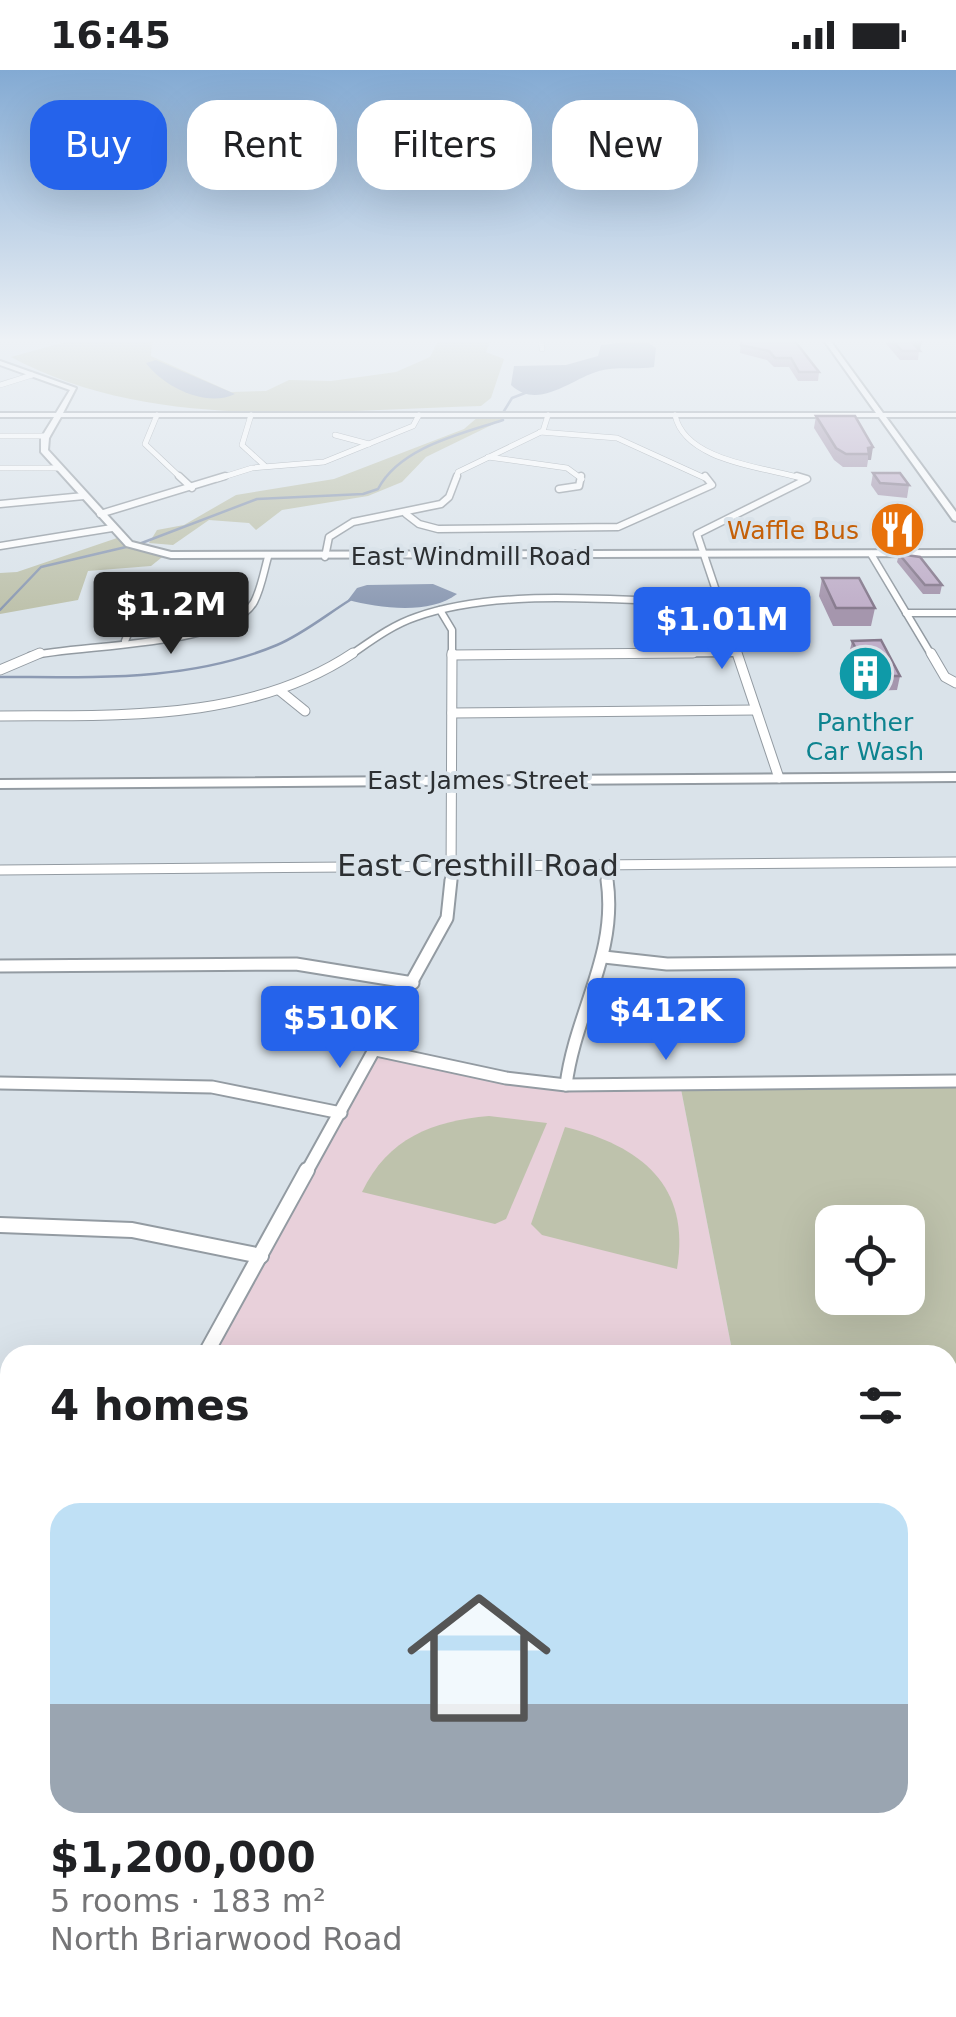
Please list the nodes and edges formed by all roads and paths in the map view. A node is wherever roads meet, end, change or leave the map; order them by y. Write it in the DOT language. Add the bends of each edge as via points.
graph roads {
  1 [pos="51,430"];
  2 [pos="151,430"];
  3 [pos="246,430"];
  4 [pos="403,430"];
  5 [pos="542,430"];
  6 [pos="679,430"];
  7 [pos="891,430"];
  8 [pos="540,432"];
  9 [pos="336,435"];
  10 [pos="0,436"];
  11 [pos="47,436"];
  12 [pos="369,444"];
  13 [pos="488,457"];
  14 [pos="266,466"];
  15 [pos="0,468"];
  16 [pos="60,468"];
  17 [pos="192,488"];
  18 [pos="560,489"];
  19 [pos="84,496"];
  20 [pos="0,504"];
  21 [pos="100,514"];
  22 [pos="406,514"];
  23 [pos="956,518"];
  24 [pos="112,528"];
  25 [pos="0,546"];
  26 [pos="956,553"];
  27 [pos="870,554"];
  28 [pos="702,555"];
  29 [pos="268,557"];
  30 [pos="324,557"];
  31 [pos="144,596"];
  32 [pos="718,603"];
  33 [pos="440,610"];
  34 [pos="906,613"];
  35 [pos="956,613"];
  36 [pos="125,640"];
  37 [pos="736,653"];
  38 [pos="452,655"];
  39 [pos="0,670"];
  40 [pos="956,683"];
  41 [pos="278,690"];
  42 [pos="756,710"];
  43 [pos="305,712"];
  44 [pos="452,712"];
  45 [pos="0,716"];
  46 [pos="779,778"];
  47 [pos="956,778"];
  48 [pos="452,780"];
  49 [pos="0,784"];
  50 [pos="956,862"];
  51 [pos="605,865"];
  52 [pos="452,866"];
  53 [pos="0,870"];
  54 [pos="604,957"];
  55 [pos="956,961"];
  56 [pos="0,966"];
  57 [pos="413,983"];
  58 [pos="376,1050"];
  59 [pos="956,1081"];
  60 [pos="0,1083"];
  61 [pos="566,1084"];
  62 [pos="341,1113"];
  63 [pos="0,1226"];
  64 [pos="261,1256"];
  65 [pos="212,1345"];
  1 -- 11 [label="street"];
  2 -- 17 [label="street" via="145,444"];
  3 -- 14 [label="street" via="242,445"];
  4 -- 12 [label="street"];
  5 -- 8 [label="street"];
  6 -- 28 [label="street" via="695,447 806,479 708,525 697,534"];
  7 -- 23 [label="street"];
  8 -- 13 [label="street"];
  8 -- 22 [label="street" via="625,440 704,474 712,485 608,528 438,529"];
  9 -- 12 [label="street"];
  10 -- 11 [label="street"];
  11 -- 16 [label="street" via="44,450"];
  12 -- 14 [label="street" via="316,464"];
  13 -- 18 [label="street" via="567,468 583,477 579,486"];
  13 -- 22 [label="street" via="456,474 441,504"];
  14 -- 17 [label="street"];
  15 -- 16 [label="street"];
  16 -- 19 [label="street"];
  17 -- 21 [label="street"];
  19 -- 20 [label="street"];
  19 -- 21 [label="street"];
  21 -- 24 [label="street"];
  22 -- 30 [label="street" via="344,526 329,537"];
  24 -- 25 [label="street"];
  24 -- 29 [label="street, East Windmill Road" via="129,544 166,554"];
  26 -- 27 [label="street, East Windmill Road"];
  27 -- 28 [label="street, East Windmill Road"];
  27 -- 34 [label="street"];
  28 -- 30 [label="street, East Windmill Road"];
  28 -- 32 [label="street"];
  29 -- 30 [label="street, East Windmill Road"];
  29 -- 36 [label="street" via="258,597 238,617 181,637"];
  31 -- 36 [label="street"];
  32 -- 33 [label="street"];
  32 -- 37 [label="street"];
  33 -- 38 [label="street" via="452,630"];
  33 -- 41 [label="street" via="393,626 343,662"];
  34 -- 35 [label="street"];
  34 -- 40 [label="street" via="944,677"];
  36 -- 39 [label="street" via="62,646"];
  37 -- 38 [label="street"];
  37 -- 42 [label="street"];
  38 -- 44 [label="street"];
  41 -- 43 [label="street"];
  41 -- 45 [label="street" via="156,713"];
  42 -- 44 [label="street"];
  42 -- 46 [label="street"];
  44 -- 48 [label="street"];
  46 -- 47 [label="street, East James Street"];
  46 -- 48 [label="street, East James Street"];
  48 -- 49 [label="street, East James Street"];
  48 -- 52 [label="street"];
  50 -- 51 [label="street, East Cresthill Road"];
  51 -- 52 [label="street, East Cresthill Road"];
  51 -- 54 [label="street" via="611,910"];
  52 -- 53 [label="street, East Cresthill Road"];
  52 -- 57 [label="street" via="447,918"];
  54 -- 55 [label="street" via="667,964"];
  54 -- 61 [label="street" via="572,1040"];
  56 -- 57 [label="street" via="296,964"];
  57 -- 58 [label="street"];
  58 -- 61 [label="street"];
  58 -- 62 [label="street"];
  59 -- 61 [label="street"];
  60 -- 62 [label="street" via="202,1086"];
  62 -- 64 [label="street"];
  63 -- 64 [label="street" via="122,1226"];
  64 -- 65 [label="street"];
}
